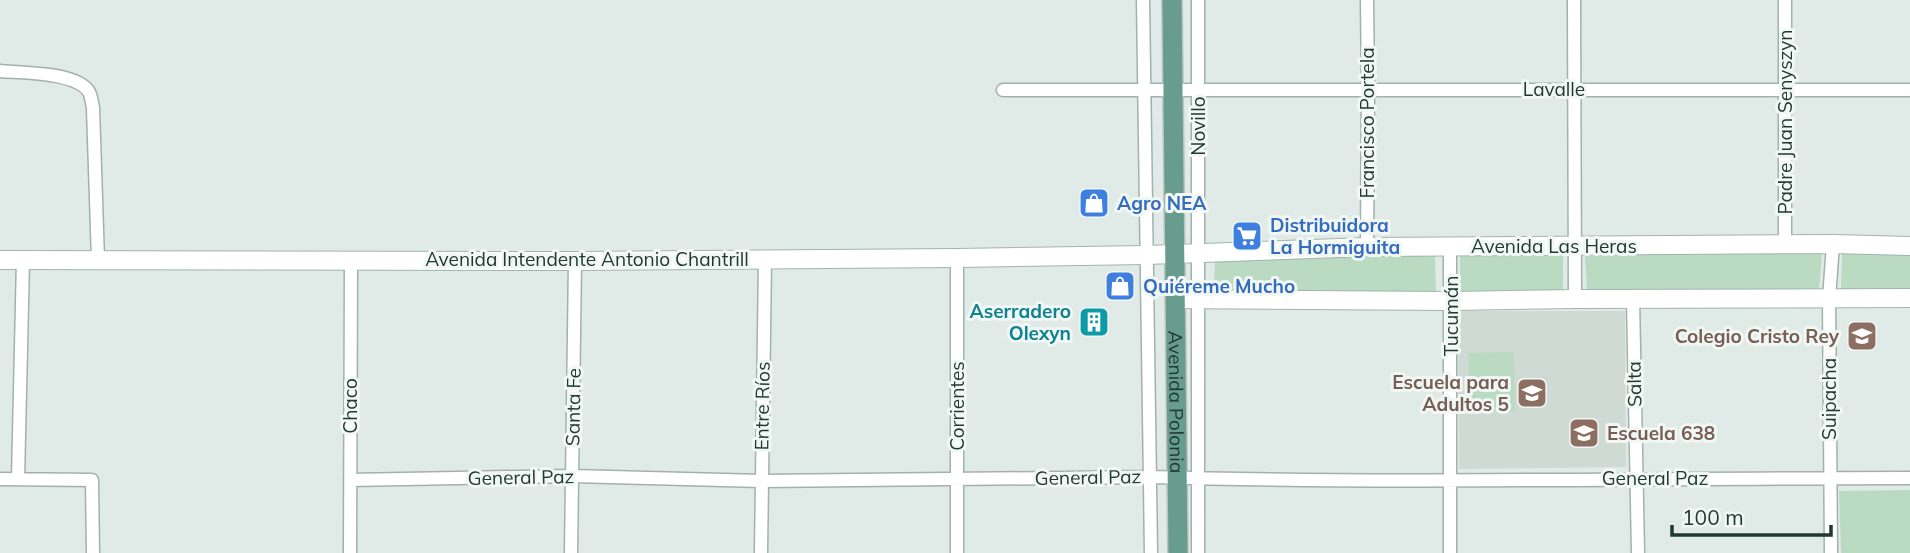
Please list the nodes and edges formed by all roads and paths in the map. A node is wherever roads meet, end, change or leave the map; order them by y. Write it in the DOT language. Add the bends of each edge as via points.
graph roads {
  1 [pos="1143,0"];
  2 [pos="1172,0"];
  3 [pos="1198,0"];
  4 [pos="1367,0"];
  5 [pos="1574,0"];
  6 [pos="1786,0"];
  7 [pos="0,71"];
  8 [pos="1145,88"];
  9 [pos="1173,88"];
  10 [pos="1368,88"];
  11 [pos="1003,89"];
  12 [pos="1197,89"];
  13 [pos="1573,89"];
  14 [pos="1785,89"];
  15 [pos="1910,90"];
  16 [pos="1785,244"];
  17 [pos="1833,244"];
  18 [pos="1450,246"];
  19 [pos="1575,246"];
  20 [pos="1910,246"];
  21 [pos="1367,247"];
  22 [pos="1199,253"];
  23 [pos="1146,254"];
  24 [pos="1174,254"];
  25 [pos="957,258"];
  26 [pos="351,259"];
  27 [pos="765,259"];
  28 [pos="0,260"];
  29 [pos="23,260"];
  30 [pos="98,260"];
  31 [pos="575,261"];
  32 [pos="1175,299"];
  33 [pos="1575,299"];
  34 [pos="1633,299"];
  35 [pos="1829,299"];
  36 [pos="1910,299"];
  37 [pos="1199,300"];
  38 [pos="1451,301"];
  39 [pos="572,476"];
  40 [pos="1151,477"];
  41 [pos="1177,477"];
  42 [pos="1635,478"];
  43 [pos="1830,478"];
  44 [pos="1910,478"];
  45 [pos="0,479"];
  46 [pos="18,479"];
  47 [pos="957,479"];
  48 [pos="1199,479"];
  49 [pos="350,480"];
  50 [pos="1450,480"];
  51 [pos="761,481"];
  52 [pos="93,553"];
  53 [pos="350,553"];
  54 [pos="571,553"];
  55 [pos="761,553"];
  56 [pos="957,553"];
  57 [pos="1151,553"];
  58 [pos="1178,553"];
  59 [pos="1198,553"];
  60 [pos="1450,553"];
  61 [pos="1638,553"];
  62 [pos="1831,553"];
  1 -- 8 [label="street"];
  2 -- 9 [label="main road, Avenida Polonia"];
  3 -- 12 [label="street, Novillo"];
  4 -- 10 [label="street, Francisco Portela"];
  5 -- 13 [label="street"];
  6 -- 14 [label="street, Padre Juan Senyszyn"];
  7 -- 30 [label="street" via="67,78 89,92"];
  8 -- 9 [label="street, Lavalle"];
  8 -- 11 [label="street, Lavalle"];
  8 -- 23 [label="street"];
  9 -- 12 [label="street, Lavalle"];
  9 -- 24 [label="main road, Avenida Polonia"];
  10 -- 12 [label="street, Lavalle"];
  10 -- 13 [label="street, Lavalle"];
  10 -- 21 [label="street, Francisco Portela"];
  12 -- 22 [label="street, Novillo"];
  13 -- 14 [label="street, Lavalle"];
  13 -- 19 [label="street"];
  14 -- 15 [label="street, Lavalle"];
  14 -- 16 [label="street, Padre Juan Senyszyn"];
  16 -- 17 [label="main road, Avenida Las Heras"];
  16 -- 19 [label="main road, Avenida Las Heras"];
  17 -- 20 [label="main road, Avenida Las Heras"];
  17 -- 35 [label="street, Suipacha"];
  18 -- 19 [label="main road, Avenida Las Heras"];
  18 -- 21 [label="main road, Avenida Las Heras"];
  18 -- 38 [label="street, Tucumán"];
  19 -- 33 [label="street"];
  21 -- 22 [label="main road, Avenida Las Heras"];
  22 -- 24 [label="main road, Avenida Las Heras"];
  22 -- 37 [label="street, Novillo"];
  23 -- 24 [label="main road, Avenida Intendente Antonio Chantrill"];
  23 -- 25 [label="main road, Avenida Intendente Antonio Chantrill"];
  23 -- 40 [label="street"];
  24 -- 32 [label="main road, Avenida Polonia"];
  25 -- 27 [label="main road, Avenida Intendente Antonio Chantrill"];
  25 -- 47 [label="street, Corrientes"];
  26 -- 30 [label="main road, Avenida Intendente Antonio Chantrill"];
  26 -- 31 [label="main road, Avenida Intendente Antonio Chantrill"];
  26 -- 49 [label="street, Chaco"];
  27 -- 31 [label="main road, Avenida Intendente Antonio Chantrill"];
  27 -- 51 [label="street, Entre Ríos"];
  28 -- 29 [label="main road, Avenida Intendente Antonio Chantrill"];
  29 -- 30 [label="main road, Avenida Intendente Antonio Chantrill"];
  29 -- 46 [label="street"];
  31 -- 39 [label="street, Santa Fe"];
  32 -- 37 [label="main road"];
  32 -- 41 [label="main road, Avenida Polonia"];
  33 -- 34 [label="main road"];
  33 -- 38 [label="main road"];
  34 -- 35 [label="main road"];
  34 -- 42 [label="street, Salta"];
  35 -- 36 [label="main road"];
  35 -- 43 [label="street, Suipacha"];
  37 -- 38 [label="main road"];
  37 -- 48 [label="street, Avenida Polonia"];
  38 -- 50 [label="street, Tucumán"];
  39 -- 49 [label="street, General Paz"];
  39 -- 51 [label="street, General Paz"];
  39 -- 54 [label="street, Santa Fe"];
  40 -- 41 [label="street, General Paz"];
  40 -- 47 [label="street, General Paz"];
  40 -- 57 [label="street"];
  41 -- 48 [label="street, General Paz"];
  41 -- 58 [label="main road, Avenida Polonia"];
  42 -- 43 [label="street, General Paz"];
  42 -- 50 [label="street, General Paz"];
  42 -- 61 [label="street, Salta"];
  43 -- 44 [label="street, General Paz"];
  43 -- 62 [label="street, Suipacha"];
  45 -- 46 [label="street"];
  46 -- 52 [label="street" via="92,480"];
  47 -- 51 [label="street, General Paz"];
  47 -- 56 [label="street, Corrientes"];
  48 -- 50 [label="street, General Paz"];
  48 -- 59 [label="street, Avenida Polonia"];
  49 -- 53 [label="street, Chaco"];
  50 -- 60 [label="street, Tucumán"];
  51 -- 55 [label="street, Entre Ríos"];
}
